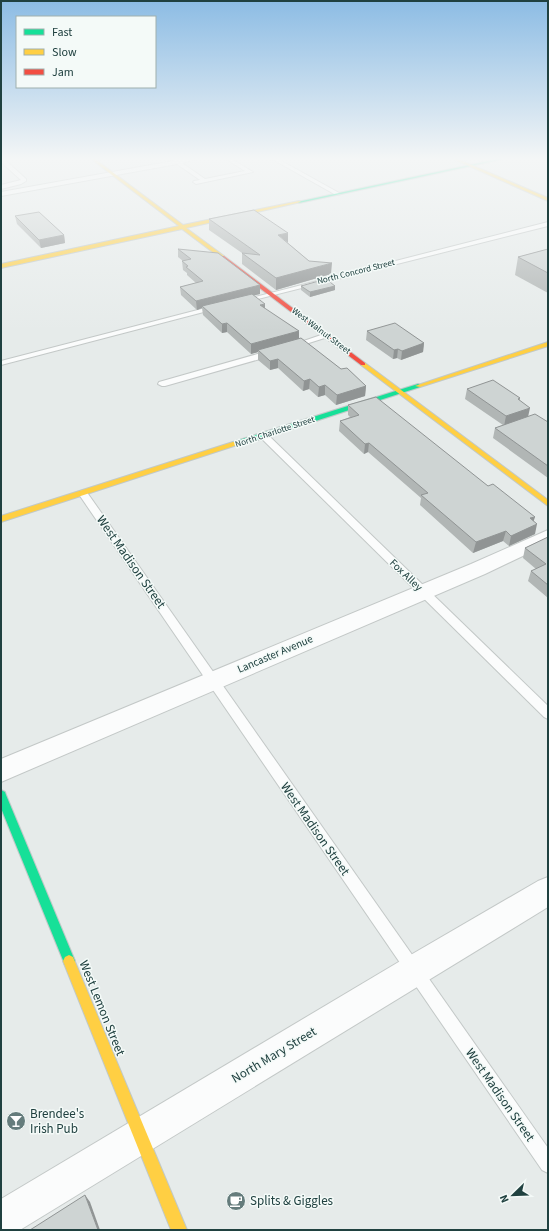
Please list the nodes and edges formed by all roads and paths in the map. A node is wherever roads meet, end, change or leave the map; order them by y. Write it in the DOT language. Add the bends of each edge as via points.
graph roads {
  1 [pos="169,216"];
  2 [pos="233,216"];
  3 [pos="548,224"];
  4 [pos="183,227"];
  5 [pos="1,266"];
  6 [pos="271,294"];
  7 [pos="327,336"];
  8 [pos="548,344"];
  9 [pos="1,363"];
  10 [pos="162,384"];
  11 [pos="400,392"];
  12 [pos="264,436"];
  13 [pos="83,493"];
  14 [pos="548,504"];
  15 [pos="1,519"];
  16 [pos="548,536"];
  17 [pos="423,592"];
  18 [pos="213,680"];
  19 [pos="548,714"];
  20 [pos="1,771"];
  21 [pos="1,795"];
  22 [pos="548,891"];
  23 [pos="413,971"];
  24 [pos="140,1136"];
  25 [pos="548,1164"];
  26 [pos="1,1220"];
  27 [pos="178,1230"];
  1 -- 4 [label="main road, West Walnut Street"];
  2 -- 4 [label="main road"];
  3 -- 6 [label="lane, North Concord Street"];
  4 -- 5 [label="main road"];
  4 -- 6 [label="main road, West Walnut Street"];
  6 -- 7 [label="main road, West Walnut Street"];
  6 -- 9 [label="lane, North Concord Street"];
  7 -- 10 [label="lane"];
  7 -- 11 [label="main road, West Walnut Street"];
  8 -- 11 [label="main road, North Charlotte Street"];
  11 -- 12 [label="main road, North Charlotte Street"];
  11 -- 14 [label="main road, West Walnut Street"];
  12 -- 13 [label="main road, North Charlotte Street"];
  12 -- 17 [label="lane, Fox Alley"];
  13 -- 15 [label="main road, North Charlotte Street"];
  13 -- 18 [label="lane, West Madison Street"];
  16 -- 17 [label="street, Lancaster Avenue"];
  17 -- 18 [label="street, Lancaster Avenue"];
  17 -- 19 [label="lane, Fox Alley"];
  18 -- 20 [label="street, Lancaster Avenue"];
  18 -- 23 [label="lane, West Madison Street"];
  21 -- 24 [label="main road, West Lemon Street"];
  22 -- 23 [label="street, North Mary Street"];
  23 -- 24 [label="street, North Mary Street"];
  23 -- 25 [label="lane, West Madison Street"];
  24 -- 26 [label="street, North Mary Street"];
  24 -- 27 [label="main road, West Lemon Street"];
}
